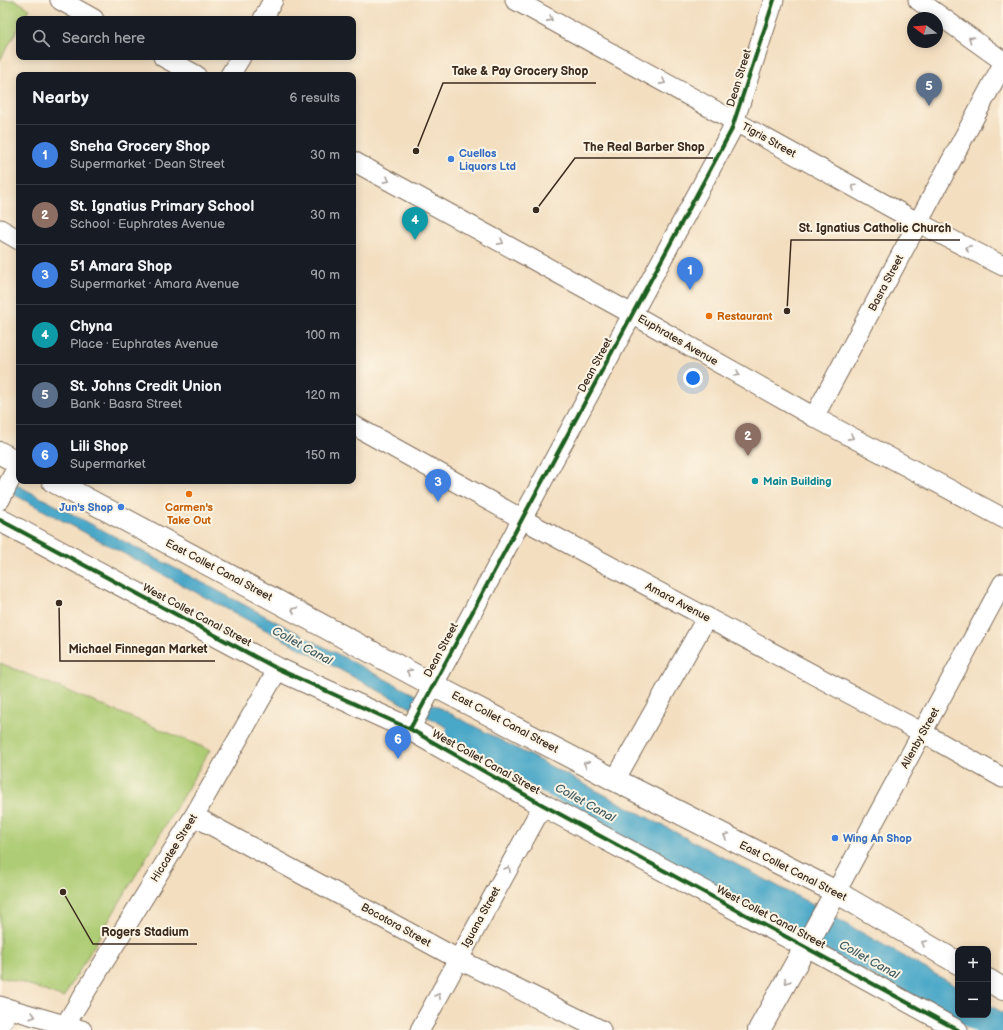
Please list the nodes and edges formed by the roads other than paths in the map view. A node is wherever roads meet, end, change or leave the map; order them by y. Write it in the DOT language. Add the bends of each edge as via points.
graph roads {
  1 [pos="60,0"];
  2 [pos="274,0"];
  3 [pos="515,0"];
  4 [pos="774,0"];
  5 [pos="918,0"];
  6 [pos="89,16"];
  7 [pos="264,16"];
  8 [pos="168,60"];
  9 [pos="239,60"];
  10 [pos="1003,63"];
  11 [pos="190,72"];
  12 [pos="232,72"];
  13 [pos="735,121"];
  14 [pos="356,163"];
  15 [pos="919,223"];
  16 [pos="0,229"];
  17 [pos="16,238"];
  18 [pos="1003,266"];
  19 [pos="632,314"];
  20 [pos="814,417"];
  21 [pos="356,427"];
  22 [pos="0,453"];
  23 [pos="16,468"];
  24 [pos="57,484"];
  25 [pos="0,500"];
  26 [pos="1003,518"];
  27 [pos="522,519"];
  28 [pos="0,520"];
  29 [pos="1003,583"];
  30 [pos="707,617"];
  31 [pos="278,669"];
  32 [pos="429,692"];
  33 [pos="412,724"];
  34 [pos="923,733"];
  35 [pos="1003,778"];
  36 [pos="615,780"];
  37 [pos="543,805"];
  38 [pos="194,816"];
  39 [pos="834,896"];
  40 [pos="809,943"];
  41 [pos="458,959"];
  42 [pos="955,961"];
  43 [pos="991,982"];
  44 [pos="1003,989"];
  45 [pos="5,1008"];
  46 [pos="0,1026"];
  47 [pos="73,1028"];
  48 [pos="420,1030"];
  49 [pos="601,1030"];
  50 [pos="759,1030"];
  51 [pos="958,1030"];
  1 -- 6 [label="street"];
  2 -- 7 [label="street"];
  3 -- 13 [label="street, Tigris Street, one-way"];
  4 -- 13 [label="street, Dean Street"];
  10 -- 5 [label="street, one-way"];
  8 -- 11 [label="street"];
  9 -- 12 [label="street"];
  10 -- 15 [label="street, Basra Street"];
  15 -- 13 [label="street, Tigris Street, one-way"];
  13 -- 19 [label="street, Dean Street"];
  14 -- 19 [label="street, Euphrates Avenue, one-way"];
  18 -- 15 [label="street, Tigris Street, one-way"];
  15 -- 20 [label="street, Basra Street"];
  16 -- 17 [label="street"];
  19 -- 20 [label="street, Euphrates Avenue, one-way"];
  19 -- 27 [label="street, Dean Street"];
  20 -- 26 [label="street, Euphrates Avenue, one-way"];
  21 -- 27 [label="street, Amara Avenue"];
  22 -- 23 [label="street"];
  23 -- 25 [label="street"];
  32 -- 24 [label="street, East Collet Canal Street, one-way"];
  27 -- 30 [label="street, Amara Avenue"];
  27 -- 32 [label="street, Dean Street"];
  28 -- 31 [label="street, West Collet Canal Street"];
  29 -- 34 [label="street, Allenby Street"];
  30 -- 34 [label="street, Amara Avenue"];
  30 -- 36 [label="street"];
  31 -- 33 [label="street, West Collet Canal Street"];
  31 -- 38 [label="street, Hiccatee Street"];
  32 -- 33 [label="street, Dean Street"];
  36 -- 32 [label="street, East Collet Canal Street, one-way"];
  33 -- 37 [label="street, West Collet Canal Street"];
  34 -- 35 [label="street, Amara Avenue"];
  34 -- 39 [label="street, Allenby Street"];
  39 -- 36 [label="street, East Collet Canal Street, one-way"];
  37 -- 40 [label="street, West Collet Canal Street"];
  41 -- 37 [label="street, Iguana Street, one-way"];
  38 -- 41 [label="street, Bocotora Street"];
  38 -- 47 [label="street, Hiccatee Street"];
  39 -- 40 [label="street"];
  42 -- 39 [label="street, East Collet Canal Street, one-way"];
  40 -- 50 [label="street, one-way"];
  40 -- 51 [label="street, West Collet Canal Street"];
  48 -- 41 [label="street, Iguana Street, one-way"];
  41 -- 49 [label="street, Bocotora Street"];
  43 -- 44 [label="street"];
  45 -- 46 [label="street"];
  45 -- 47 [label="street, one-way"];
}
